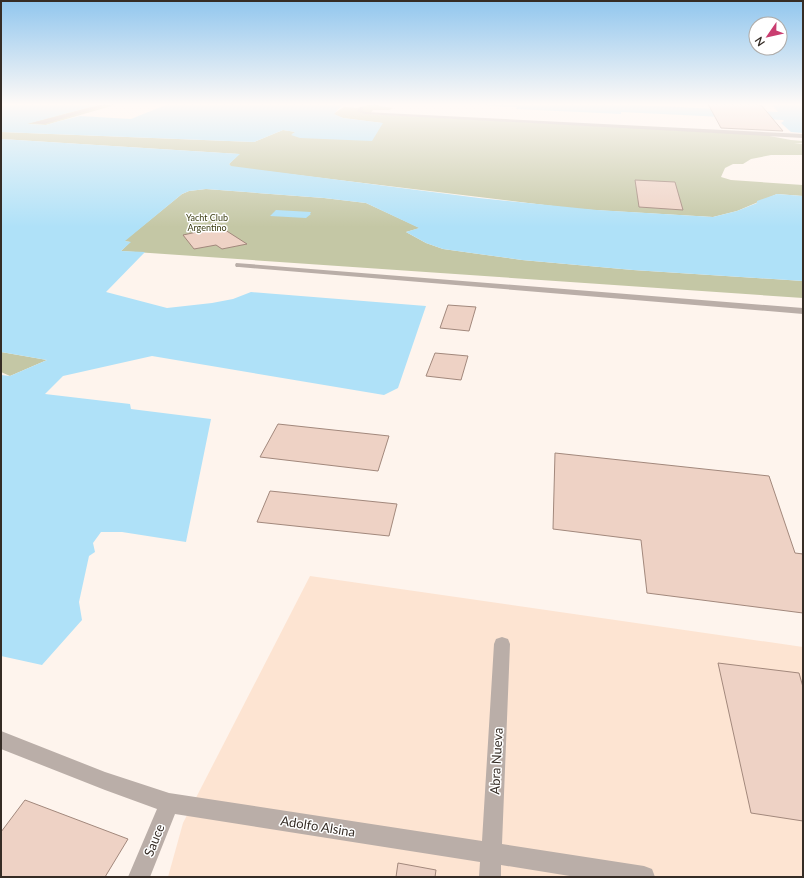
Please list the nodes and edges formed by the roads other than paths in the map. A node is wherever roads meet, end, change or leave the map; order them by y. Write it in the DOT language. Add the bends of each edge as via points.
graph roads {
  1 [pos="239,264"];
  2 [pos="803,311"];
  3 [pos="502,644"];
  4 [pos="1,740"];
  5 [pos="169,803"];
  6 [pos="491,852"];
  7 [pos="139,877"];
  8 [pos="490,877"];
  9 [pos="644,877"];
  1 -- 2 [label="street"];
  3 -- 6 [label="street, Abra Nueva"];
  4 -- 5 [label="street, Adolfo Alsina"];
  5 -- 6 [label="street, Adolfo Alsina"];
  5 -- 7 [label="street, Sauce"];
  6 -- 8 [label="street, Abra Nueva"];
  6 -- 9 [label="street, Adolfo Alsina"];
}
